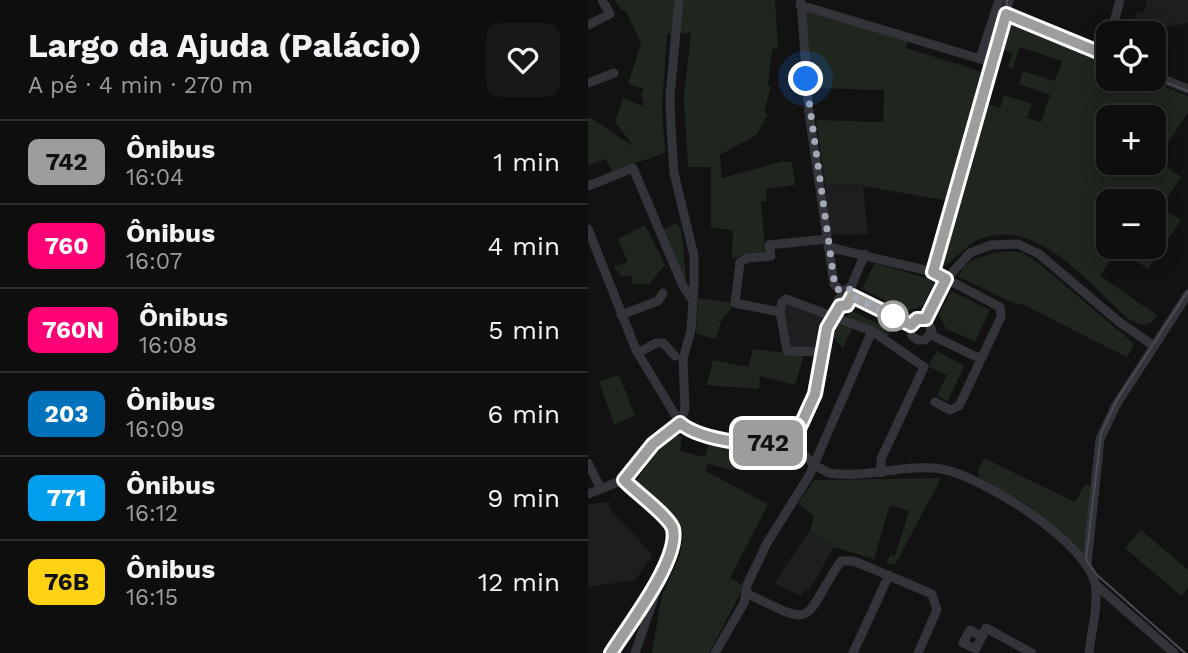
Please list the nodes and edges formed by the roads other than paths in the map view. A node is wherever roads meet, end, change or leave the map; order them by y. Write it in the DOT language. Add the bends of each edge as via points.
graph roads {
  1 [pos="602,0"];
  2 [pos="679,0"];
  3 [pos="999,0"];
  4 [pos="1009,0"];
  5 [pos="1120,0"];
  6 [pos="801,3"];
  7 [pos="1006,14"];
  8 [pos="1114,21"];
  9 [pos="588,25"];
  10 [pos="1096,48"];
  11 [pos="980,59"];
  12 [pos="994,63"];
  13 [pos="614,73"];
  14 [pos="1166,80"];
  15 [pos="588,83"];
  16 [pos="1188,89"];
  17 [pos="588,186"];
  18 [pos="588,229"];
  19 [pos="828,243"];
  20 [pos="865,254"];
  21 [pos="933,272"];
  22 [pos="946,279"];
  23 [pos="848,292"];
  24 [pos="663,293"];
  25 [pos="1188,294"];
  26 [pos="693,301"];
  27 [pos="837,310"];
  28 [pos="780,313"];
  29 [pos="621,315"];
  30 [pos="926,319"];
  31 [pos="911,325"];
  32 [pos="872,331"];
  33 [pos="931,335"];
  34 [pos="1153,346"];
  35 [pos="824,352"];
  36 [pos="638,353"];
  37 [pos="675,356"];
  38 [pos="981,359"];
  39 [pos="935,402"];
  40 [pos="680,423"];
  41 [pos="793,442"];
  42 [pos="588,463"];
  43 [pos="814,465"];
  44 [pos="881,473"];
  45 [pos="624,480"];
  46 [pos="601,489"];
  47 [pos="588,494"];
  48 [pos="1087,564"];
  49 [pos="663,571"];
  50 [pos="889,575"];
  51 [pos="1095,584"];
  52 [pos="746,593"];
  53 [pos="636,612"];
  54 [pos="646,626"];
  55 [pos="982,637"];
  56 [pos="1156,641"];
  57 [pos="611,653"];
  58 [pos="635,653"];
  59 [pos="715,653"];
  60 [pos="853,653"];
  61 [pos="918,653"];
  62 [pos="1032,653"];
  63 [pos="1089,653"];
  64 [pos="1163,653"];
  65 [pos="1174,653"];
  1 -- 9 [label="street" via="611,11"];
  2 -- 26 [label="street" via="670,96 672,139 674,173 694,256"];
  3 -- 11 [label="street"];
  4 -- 7 [label="street"];
  5 -- 8 [label="street"];
  6 -- 11 [label="street"];
  6 -- 19 [label="street" via="809,113"];
  7 -- 10 [label="street"];
  7 -- 12 [label="street"];
  11 -- 12 [label="street"];
  12 -- 21 [label="street"];
  13 -- 15 [label="street"];
  14 -- 16 [label="street"];
  17 -- 26 [label="street" via="633,168"];
  18 -- 29 [label="street"];
  19 -- 20 [label="street"];
  19 -- 23 [label="street" via="835,287"];
  19 -- 28 [label="street" via="769,245 771,256 740,262 735,303"];
  20 -- 21 [label="street"];
  20 -- 23 [label="street"];
  21 -- 22 [label="street"];
  22 -- 30 [label="street"];
  22 -- 34 [label="street" via="980,248 1028,247"];
  22 -- 38 [label="street" via="1002,310"];
  23 -- 27 [label="street" via="847,305"];
  23 -- 31 [label="street"];
  24 -- 29 [label="street" via="658,301"];
  25 -- 34 [label="street"];
  26 -- 40 [label="street" via="683,359 685,409"];
  27 -- 28 [label="street" via="786,299"];
  27 -- 32 [label="street"];
  27 -- 35 [label="street" via="827,328"];
  28 -- 35 [label="street" via="787,351"];
  29 -- 36 [label="street"];
  30 -- 31 [label="street"];
  30 -- 33 [label="street"];
  31 -- 33 [label="street" via="914,338 925,340"];
  32 -- 43 [label="street"];
  32 -- 44 [label="street" via="923,368 881,459"];
  33 -- 38 [label="street"];
  34 -- 48 [label="street" via="1100,439"];
  35 -- 41 [label="street" via="815,394"];
  36 -- 37 [label="street" via="663,343"];
  36 -- 40 [label="street"];
  38 -- 39 [label="street" via="955,410"];
  40 -- 41 [label="street" via="711,437"];
  40 -- 45 [label="street" via="653,444"];
  41 -- 43 [label="street"];
  42 -- 46 [label="street"];
  43 -- 44 [label="street" via="834,474"];
  43 -- 52 [label="street" via="762,551"];
  44 -- 48 [label="street" via="940,469 974,480 1020,505"];
  45 -- 46 [label="street"];
  45 -- 49 [label="street" via="673,529"];
  46 -- 47 [label="street"];
  48 -- 51 [label="street"];
  49 -- 53 [label="street"];
  49 -- 54 [label="street"];
  50 -- 52 [label="street" via="844,559 812,610 800,616"];
  50 -- 60 [label="street"];
  50 -- 61 [label="street" via="935,599 936,614"];
  51 -- 56 [label="street"];
  51 -- 63 [label="street"];
  52 -- 59 [label="street"];
  53 -- 54 [label="street" via="645,618"];
  53 -- 57 [label="street"];
  54 -- 58 [label="street"];
  55 -- 62 [label="street" via="986,628"];
  56 -- 64 [label="street"];
  56 -- 65 [label="street"];
}
